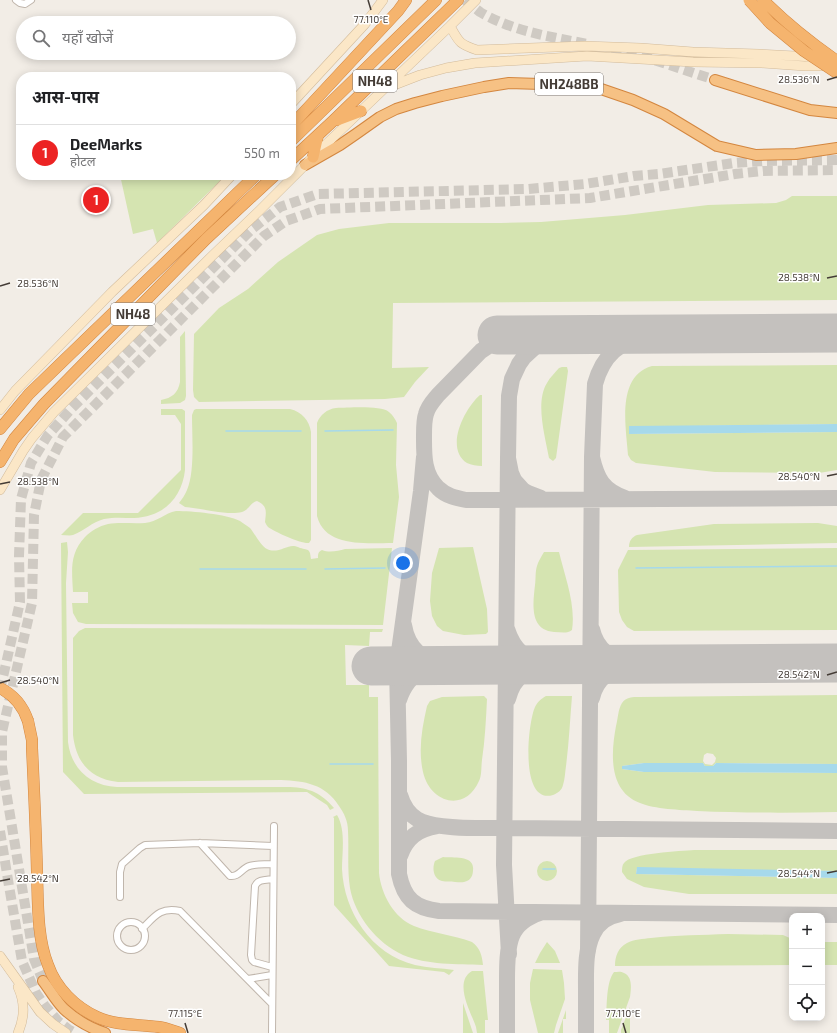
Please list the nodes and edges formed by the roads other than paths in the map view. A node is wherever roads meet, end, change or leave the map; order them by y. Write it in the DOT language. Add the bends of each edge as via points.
graph roads {
  1 [pos="16,0"];
  2 [pos="31,0"];
  3 [pos="383,0"];
  4 [pos="406,0"];
  5 [pos="436,0"];
  6 [pos="458,0"];
  7 [pos="476,0"];
  8 [pos="749,0"];
  9 [pos="763,0"];
  10 [pos="450,26"];
  11 [pos="837,57"];
  12 [pos="837,61"];
  13 [pos="837,65"];
  14 [pos="837,73"];
  15 [pos="715,80"];
  16 [pos="383,89"];
  17 [pos="296,99"];
  18 [pos="361,111"];
  19 [pos="837,114"];
  20 [pos="296,121"];
  21 [pos="333,121"];
  22 [pos="318,135"];
  23 [pos="296,136"];
  24 [pos="837,148"];
  25 [pos="296,155"];
  26 [pos="313,156"];
  27 [pos="305,165"];
  28 [pos="296,166"];
  29 [pos="296,174"];
  30 [pos="227,180"];
  31 [pos="251,180"];
  32 [pos="270,180"];
  33 [pos="290,180"];
  34 [pos="0,410"];
  35 [pos="0,429"];
  36 [pos="0,462"];
  37 [pos="0,490"];
  38 [pos="0,688"];
  39 [pos="274,826"];
  40 [pos="200,843"];
  41 [pos="274,846"];
  42 [pos="273,864"];
  43 [pos="273,879"];
  44 [pos="120,897"];
  45 [pos="142,929"];
  46 [pos="0,956"];
  47 [pos="0,966"];
  48 [pos="272,967"];
  49 [pos="272,975"];
  50 [pos="248,979"];
  51 [pos="43,981"];
  52 [pos="272,1004"];
  53 [pos="18,1033"];
  54 [pos="66,1033"];
  55 [pos="105,1033"];
  56 [pos="180,1033"];
  57 [pos="272,1033"];
  1 -- 2 [label="street" via="25,4"];
  3 -- 17 [label="main road" via="365,24"];
  4 -- 20 [label="highway"];
  5 -- 23 [label="highway, NH48"];
  6 -- 21 [label="highway, NH48"];
  7 -- 10 [label="main road"];
  8 -- 14 [label="highway, bridge" via="770,23 804,52"];
  9 -- 12 [label="highway, bridge" via="810,42"];
  10 -- 11 [label="main road" via="462,43 477,50 585,46"];
  10 -- 16 [label="main road"];
  13 -- 16 [label="main road" via="693,62 587,56 475,63 420,75"];
  15 -- 19 [label="highway" via="810,110"];
  16 -- 18 [label="main road"];
  18 -- 21 [label="highway"];
  18 -- 26 [label="main road"];
  21 -- 22 [label="highway, NH48"];
  22 -- 25 [label="highway, NH48"];
  22 -- 26 [label="highway"];
  24 -- 27 [label="highway, NH248BB" via="796,154 756,155 717,146 664,114 601,89 572,85 509,83 442,96 396,109"];
  26 -- 27 [label="main road"];
  27 -- 28 [label="main road"];
  27 -- 29 [label="main road"];
  30 -- 34 [label="main road" via="112,292 15,391"];
  31 -- 35 [label="highway, NH48" via="29,394"];
  32 -- 36 [label="highway, NH48" via="206,239 44,404 14,439"];
  33 -- 37 [label="main road" via="54,412 29,442"];
  38 -- 56 [label="highway, bridge" via="22,707 32,740 39,918 44,954 53,977 76,1005 109,1022 161,1028"];
  39 -- 41 [label="street"];
  40 -- 41 [label="street"];
  40 -- 42 [label="street" via="233,877 251,865"];
  40 -- 44 [label="street" via="142,846 121,866"];
  41 -- 42 [label="street"];
  42 -- 43 [label="street"];
  43 -- 48 [label="street"];
  43 -- 48 [label="street" via="261,880 255,886 251,955 254,962"];
  45 -- 45 [label="street" via="144,938 134,950 124,948 117,940 122,925 132,923"];
  45 -- 50 [label="street" via="162,911 180,911"];
  46 -- 54 [label="main road" via="40,1012"];
  47 -- 53 [label="main road" via="13,979 22,998 23,1019"];
  48 -- 49 [label="street"];
  49 -- 50 [label="street"];
  49 -- 52 [label="street"];
  50 -- 52 [label="street"];
  51 -- 55 [label="highway" via="68,1012 90,1027"];
  52 -- 57 [label="street"];
}
